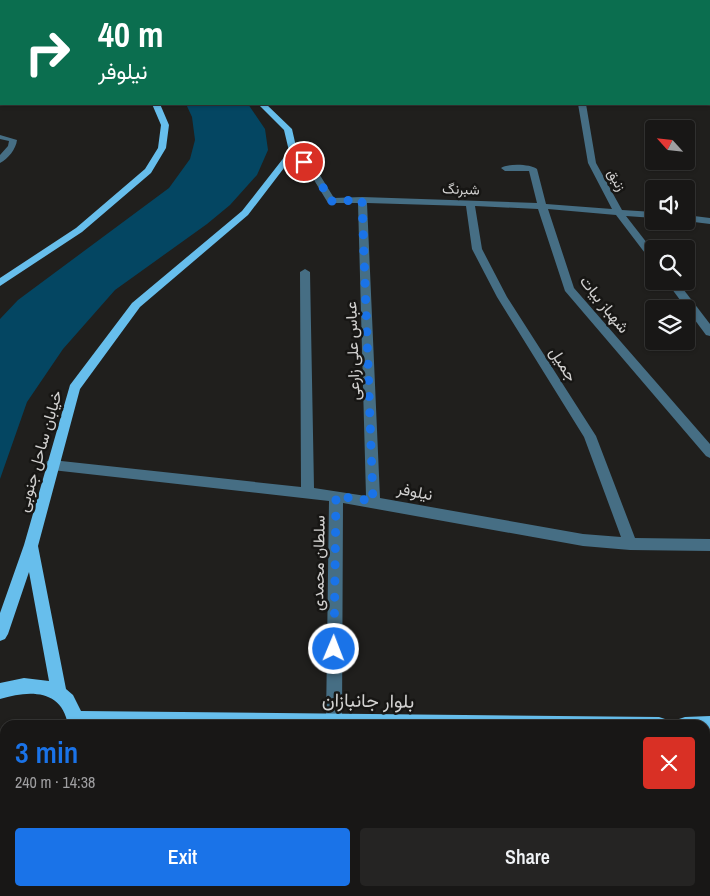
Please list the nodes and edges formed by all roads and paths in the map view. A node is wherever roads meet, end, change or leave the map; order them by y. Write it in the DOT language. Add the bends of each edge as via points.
graph roads {
  1 [pos="156,105"];
  2 [pos="263,105"];
  3 [pos="581,105"];
  4 [pos="0,137"];
  5 [pos="293,151"];
  6 [pos="0,160"];
  7 [pos="505,168"];
  8 [pos="362,200"];
  9 [pos="470,203"];
  10 [pos="542,206"];
  11 [pos="618,211"];
  12 [pos="645,214"];
  13 [pos="695,219"];
  14 [pos="710,221"];
  15 [pos="645,246"];
  16 [pos="305,272"];
  17 [pos="0,283"];
  18 [pos="678,290"];
  19 [pos="710,332"];
  20 [pos="710,453"];
  21 [pos="52,465"];
  22 [pos="308,492"];
  23 [pos="336,496"];
  24 [pos="373,501"];
  25 [pos="31,544"];
  26 [pos="630,544"];
  27 [pos="710,545"];
  28 [pos="0,634"];
  29 [pos="0,690"];
  30 [pos="59,693"];
  31 [pos="75,720"];
  32 [pos="334,720"];
  1 -- 17 [label="main road" via="165,125 162,148 148,171 79,230"];
  2 -- 5 [label="main road" via="288,129"];
  3 -- 11 [label="street, زنبق" via="592,163"];
  4 -- 6 [label="street" via="13,140"];
  5 -- 8 [label="street, شبرنگ" via="315,174 331,201"];
  5 -- 21 [label="main road, خیابان ساحل جنوبی" via="245,213 136,305 74,388"];
  7 -- 10 [label="street, شهباز بیات" via="533,169"];
  8 -- 9 [label="street, شبرنگ"];
  8 -- 24 [label="street, عباس علی زارعی"];
  9 -- 10 [label="street, شبرنگ"];
  9 -- 26 [label="street, جمیل" via="477,249 502,297 590,436"];
  10 -- 11 [label="street, شبرنگ"];
  10 -- 20 [label="street, شهباز بیات" via="569,289"];
  11 -- 12 [label="street, شبرنگ"];
  11 -- 15 [label="street, زنبق"];
  13 -- 14 [label="street"];
  16 -- 22 [label="street"];
  18 -- 19 [label="street"];
  21 -- 22 [label="street, نیلوفر"];
  21 -- 25 [label="main road, خیابان ساحل جنوبی"];
  22 -- 23 [label="street, نیلوفر"];
  23 -- 24 [label="street, نیلوفر"];
  23 -- 32 [label="street, سلطان محمدی"];
  24 -- 26 [label="street, نیلوفر" via="534,532"];
  25 -- 28 [label="main road"];
  25 -- 30 [label="main road, خیابان ساحل جنوبی"];
  26 -- 27 [label="street, نیلوفر"];
  29 -- 30 [label="main road" via="28,684 45,686"];
  30 -- 31 [label="main road" via="69,704"];
}
